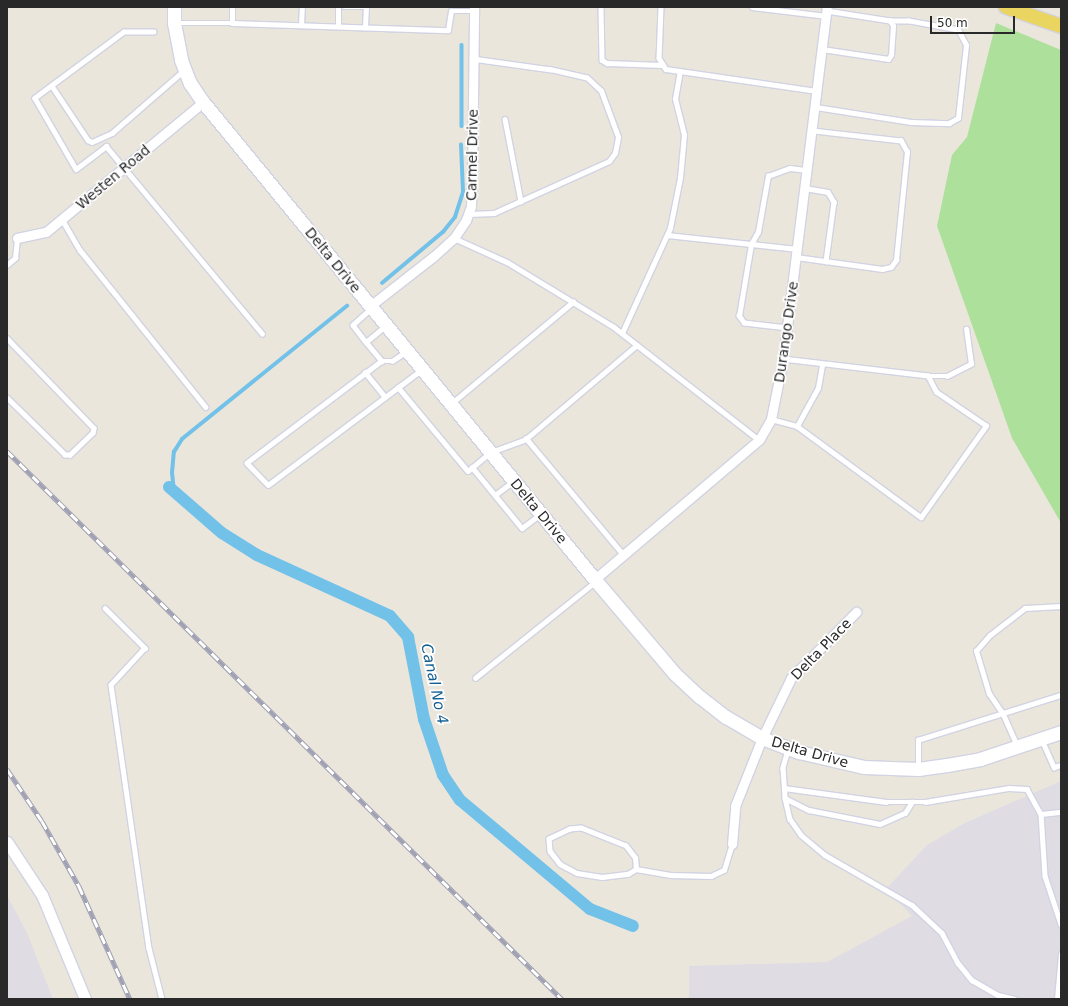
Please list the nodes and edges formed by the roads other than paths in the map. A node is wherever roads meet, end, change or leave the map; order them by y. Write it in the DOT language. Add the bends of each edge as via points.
graph roads {
  1 [pos="174,7"];
  2 [pos="232,7"];
  3 [pos="302,7"];
  4 [pos="338,7"];
  5 [pos="344,7"];
  6 [pos="367,7"];
  7 [pos="601,7"];
  8 [pos="661,7"];
  9 [pos="752,7"];
  10 [pos="1006,7"];
  11 [pos="474,9"];
  12 [pos="827,12"];
  13 [pos="890,21"];
  14 [pos="232,22"];
  15 [pos="174,23"];
  16 [pos="301,24"];
  17 [pos="338,25"];
  18 [pos="365,26"];
  19 [pos="1061,26"];
  20 [pos="154,32"];
  21 [pos="822,49"];
  22 [pos="474,59"];
  23 [pos="662,65"];
  24 [pos="185,69"];
  25 [pos="680,72"];
  26 [pos="52,86"];
  27 [pos="818,91"];
  28 [pos="203,102"];
  29 [pos="816,108"];
  30 [pos="505,119"];
  31 [pos="813,131"];
  32 [pos="125,167"];
  33 [pos="807,170"];
  34 [pos="805,188"];
  35 [pos="522,200"];
  36 [pos="468,214"];
  37 [pos="62,219"];
  38 [pos="667,235"];
  39 [pos="17,238"];
  40 [pos="454,238"];
  41 [pos="751,244"];
  42 [pos="797,253"];
  43 [pos="826,261"];
  44 [pos="7,265"];
  45 [pos="573,302"];
  46 [pos="371,307"];
  47 [pos="386,325"];
  48 [pos="787,328"];
  49 [pos="966,330"];
  50 [pos="622,332"];
  51 [pos="262,333"];
  52 [pos="7,338"];
  53 [pos="366,342"];
  54 [pos="637,345"];
  55 [pos="407,351"];
  56 [pos="783,359"];
  57 [pos="382,361"];
  58 [pos="822,365"];
  59 [pos="422,369"];
  60 [pos="365,372"];
  61 [pos="928,376"];
  62 [pos="398,387"];
  63 [pos="385,397"];
  64 [pos="7,398"];
  65 [pos="451,404"];
  66 [pos="206,407"];
  67 [pos="771,419"];
  68 [pos="797,426"];
  69 [pos="526,439"];
  70 [pos="759,440"];
  71 [pos="491,452"];
  72 [pos="472,468"];
  73 [pos="514,480"];
  74 [pos="495,495"];
  75 [pos="541,513"];
  76 [pos="624,556"];
  77 [pos="596,580"];
  78 [pos="1061,606"];
  79 [pos="105,608"];
  80 [pos="856,612"];
  81 [pos="475,678"];
  82 [pos="1061,695"];
  83 [pos="1002,713"];
  84 [pos="1061,732"];
  85 [pos="762,738"];
  86 [pos="1042,739"];
  87 [pos="1018,747"];
  88 [pos="788,748"];
  89 [pos="1061,765"];
  90 [pos="918,769"];
  91 [pos="784,788"];
  92 [pos="785,798"];
  93 [pos="912,802"];
  94 [pos="1061,812"];
  95 [pos="1041,814"];
  96 [pos="7,842"];
  97 [pos="732,844"];
  98 [pos="636,869"];
  99 [pos="1061,924"];
  100 [pos="1061,954"];
  101 [pos="85,999"];
  102 [pos="162,999"];
  103 [pos="1015,999"];
  104 [pos="1057,999"];
  1 -- 15 [label="main road, Delta Drive"];
  2 -- 14 [label="lane"];
  3 -- 16 [label="lane"];
  4 -- 17 [label="lane"];
  5 -- 6 [label="lane"];
  6 -- 18 [label="lane"];
  7 -- 23 [label="lane" via="602,60 607,63"];
  8 -- 23 [label="lane" via="659,58"];
  9 -- 12 [label="lane"];
  10 -- 19 [label="main road"];
  11 -- 18 [label="lane" via="451,11 448,30"];
  11 -- 22 [label="street, Carmel Drive"];
  12 -- 13 [label="lane"];
  12 -- 21 [label="street, Durango Drive"];
  13 -- 21 [label="lane" via="894,26 891,55 888,59"];
  13 -- 29 [label="lane" via="909,21 958,30 966,45 958,118 950,123 911,122"];
  14 -- 15 [label="lane"];
  14 -- 16 [label="lane"];
  15 -- 24 [label="main road, Delta Drive"];
  16 -- 17 [label="lane"];
  17 -- 18 [label="lane"];
  20 -- 26 [label="lane" via="124,32"];
  21 -- 27 [label="street, Durango Drive"];
  22 -- 35 [label="lane" via="552,70 587,78 601,91 618,138 615,153 609,160"];
  22 -- 36 [label="street, Carmel Drive" via="472,183"];
  23 -- 25 [label="lane" via="666,69"];
  24 -- 26 [label="lane" via="112,133 92,142 88,140"];
  24 -- 28 [label="main road, Delta Drive"];
  25 -- 27 [label="lane"];
  25 -- 38 [label="lane" via="675,99 684,135 680,178"];
  26 -- 32 [label="lane" via="35,98 76,169 106,146"];
  27 -- 29 [label="street, Durango Drive"];
  28 -- 32 [label="street, Westen Road"];
  28 -- 46 [label="main road, Delta Drive"];
  29 -- 31 [label="street, Durango Drive"];
  30 -- 35 [label="lane"];
  31 -- 33 [label="street, Durango Drive"];
  31 -- 43 [label="lane" via="901,141 907,152 896,260 891,267 882,269"];
  32 -- 37 [label="street, Westen Road"];
  32 -- 51 [label="lane" via="154,206"];
  33 -- 34 [label="street, Durango Drive"];
  33 -- 41 [label="lane" via="790,168 768,176 758,232"];
  34 -- 42 [label="street, Durango Drive"];
  34 -- 43 [label="lane" via="828,192 834,202"];
  35 -- 36 [label="lane" via="494,213"];
  36 -- 40 [label="street, Carmel Drive"];
  37 -- 39 [label="street, Westen Road" via="46,232"];
  37 -- 66 [label="lane" via="80,250"];
  38 -- 41 [label="lane"];
  38 -- 50 [label="lane"];
  39 -- 44 [label="lane" via="15,258"];
  40 -- 45 [label="lane" via="507,262"];
  40 -- 46 [label="street, Carmel Drive"];
  41 -- 42 [label="lane"];
  41 -- 48 [label="lane" via="739,316 744,323"];
  42 -- 43 [label="lane"];
  42 -- 48 [label="street, Durango Drive"];
  45 -- 50 [label="lane"];
  45 -- 65 [label="lane"];
  46 -- 47 [label="main road, Delta Drive"];
  46 -- 53 [label="lane" via="353,325"];
  47 -- 53 [label="lane"];
  47 -- 55 [label="main road, Delta Drive"];
  48 -- 56 [label="street, Durango Drive"];
  49 -- 61 [label="lane" via="971,364 947,376"];
  50 -- 54 [label="lane"];
  52 -- 64 [label="lane" via="94,428 93,433 70,455 65,455"];
  53 -- 57 [label="lane"];
  54 -- 69 [label="lane"];
  54 -- 70 [label="lane"];
  55 -- 57 [label="lane" via="392,361"];
  55 -- 59 [label="main road, Delta Drive"];
  56 -- 58 [label="lane"];
  56 -- 67 [label="street, Durango Drive"];
  57 -- 60 [label="lane"];
  58 -- 61 [label="lane"];
  58 -- 68 [label="lane" via="818,388"];
  59 -- 62 [label="lane"];
  59 -- 65 [label="main road, Delta Drive"];
  60 -- 63 [label="lane"];
  60 -- 63 [label="lane" via="247,463 268,485"];
  61 -- 68 [label="lane" via="936,392 986,426 921,517"];
  62 -- 63 [label="lane"];
  62 -- 72 [label="lane" via="468,471"];
  65 -- 71 [label="main road, Delta Drive"];
  67 -- 68 [label="lane"];
  67 -- 70 [label="street, Durango Drive"];
  69 -- 71 [label="lane"];
  69 -- 76 [label="lane"];
  70 -- 76 [label="street, Durango Drive"];
  71 -- 72 [label="lane"];
  71 -- 73 [label="main road, Delta Drive"];
  72 -- 74 [label="lane"];
  73 -- 74 [label="lane"];
  73 -- 75 [label="main road, Delta Drive"];
  74 -- 75 [label="lane" via="522,528"];
  75 -- 77 [label="main road, Delta Drive"];
  76 -- 77 [label="street, Durango Drive"];
  77 -- 81 [label="lane"];
  77 -- 85 [label="main road, Delta Drive" via="675,674 726,717"];
  78 -- 83 [label="lane" via="1025,608 990,635 976,651 989,694"];
  79 -- 102 [label="lane" via="145,648 111,685 149,948"];
  80 -- 85 [label="street, Delta Place" via="791,678"];
  82 -- 83 [label="lane"];
  83 -- 87 [label="lane"];
  83 -- 90 [label="lane" via="918,740"];
  84 -- 86 [label="main road, Delta Drive"];
  85 -- 88 [label="main road, Delta Drive"];
  85 -- 97 [label="street, Delta Place" via="735,806"];
  86 -- 87 [label="main road, Delta Drive"];
  86 -- 89 [label="lane" via="1054,768"];
  87 -- 90 [label="main road, Delta Drive" via="980,759"];
  88 -- 90 [label="main road, Delta Drive" via="829,760 864,766"];
  88 -- 91 [label="lane" via="783,768"];
  91 -- 92 [label="lane"];
  91 -- 93 [label="lane" via="858,799"];
  92 -- 93 [label="lane" via="809,810 880,824 905,813"];
  92 -- 103 [label="lane" via="790,819 810,845 912,904 942,933 958,963 972,980 998,995"];
  93 -- 95 [label="lane" via="1009,788 1027,789"];
  94 -- 95 [label="lane"];
  95 -- 99 [label="lane" via="1045,876"];
  96 -- 101 [label="street" via="42,895"];
  97 -- 98 [label="lane" via="724,870 711,876 671,875"];
  98 -- 98 [label="lane" via="628,874 602,877 577,873 560,864 550,852 549,839 570,829 581,828 626,846 635,858"];
  100 -- 104 [label="lane"];
}
